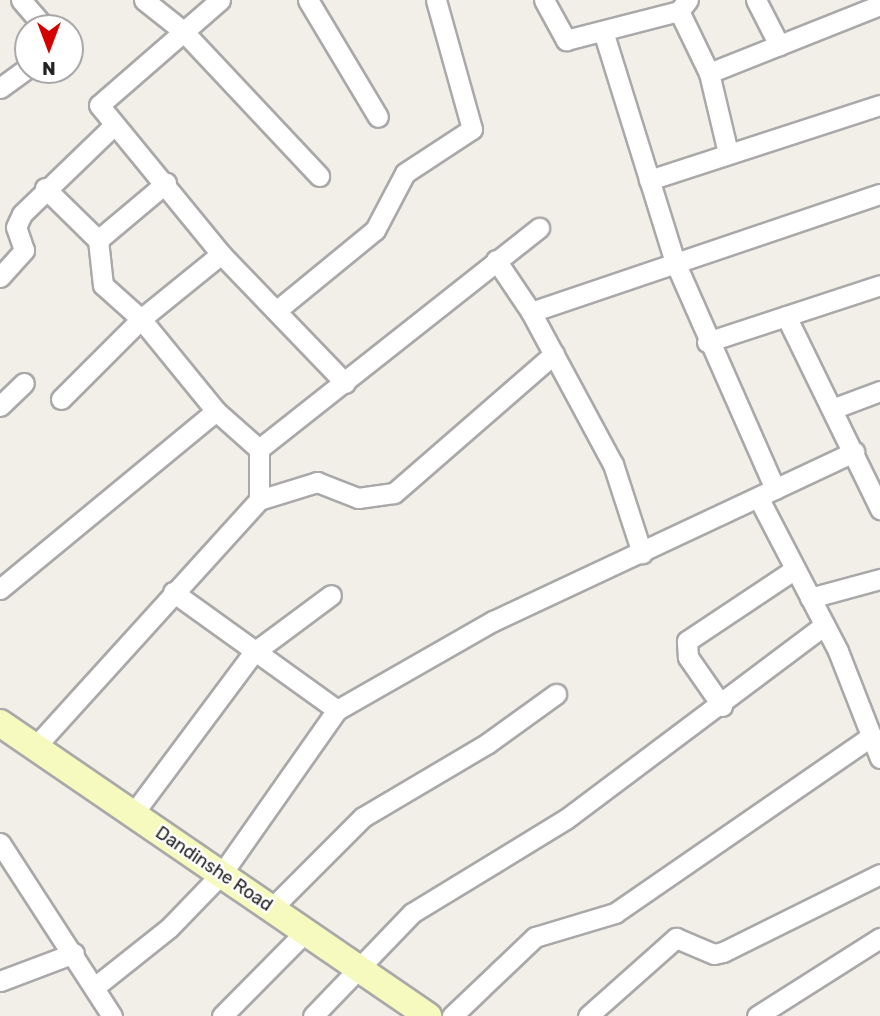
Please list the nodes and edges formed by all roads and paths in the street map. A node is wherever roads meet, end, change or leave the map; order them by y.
1 (21, 0) edge
2 (144, 0) edge
3 (220, 0) edge
4 (308, 0) edge
5 (436, 0) edge
6 (544, 0) edge
7 (757, 0) edge
8 (683, 5) edge
9 (878, 5) edge
10 (33, 14) edge
11 (603, 31) junction
12 (183, 32) junction
13 (779, 45) junction
14 (709, 73) junction
15 (880, 105) edge
16 (378, 117) dead end
17 (113, 126) junction
18 (728, 153) junction
19 (319, 176) dead end
20 (649, 180) junction
21 (166, 183) junction
22 (45, 188) junction
23 (880, 194) edge
24 (539, 228) dead end
25 (98, 240) junction
26 (221, 254) junction
27 (496, 260) junction
28 (676, 262) junction
29 (0, 277) edge
30 (880, 285) edge
31 (276, 311) junction
32 (531, 312) junction
33 (786, 316) junction
34 (141, 319) junction
35 (708, 342) junction
36 (554, 354) junction
37 (24, 383) dead end
38 (345, 383) junction
39 (877, 398) edge
40 (61, 399) dead end
41 (0, 405) edge
42 (832, 409) junction
43 (216, 411) junction
44 (259, 449) junction
45 (854, 452) junction
46 (767, 494) junction
47 (259, 500) junction
48 (880, 509) edge
49 (642, 553) junction
50 (794, 569) junction
51 (880, 579) edge
52 (0, 589) edge
53 (173, 592) junction
54 (331, 595) dead end
55 (810, 597) junction
56 (824, 625) junction
57 (253, 653) junction
58 (556, 694) dead end
59 (722, 706) junction
60 (337, 710) junction
61 (0, 723) edge
62 (872, 736) junction
63 (35, 747) junction
64 (880, 758) edge
65 (133, 814) junction
66 (0, 844) edge
67 (6, 863) edge
68 (223, 872) junction
69 (880, 874) edge
70 (271, 909) junction
71 (306, 931) junction
72 (880, 938) edge
73 (74, 953) junction
74 (356, 966) junction
75 (0, 981) edge
76 (96, 986) junction
77 (112, 1016) edge
78 (222, 1016) edge
79 (313, 1016) edge
80 (428, 1016) edge
81 (452, 1016) edge
82 (588, 1016) edge
83 (757, 1016) edge

1 - 10 street
2 - 12 street
3 - 12 street
4 - 16 street
5 - 31 street
6 - 11 street
7 - 13 street
8 - 11 street
8 - 14 street
9 - 13 street
11 - 20 street
12 - 17 street
12 - 19 street
13 - 14 street
14 - 18 street
15 - 18 street
17 - 21 street
17 - 22 street
18 - 20 street
20 - 28 street
21 - 25 street
21 - 26 street
22 - 25 street
22 - 29 street
23 - 28 street
24 - 27 street
25 - 34 street
26 - 31 street
26 - 34 street
27 - 32 street
27 - 38 street
28 - 32 street
28 - 35 street
30 - 33 street
31 - 38 street
32 - 36 street
33 - 35 street
33 - 42 street
34 - 40 street
34 - 43 street
35 - 46 street
36 - 47 street
36 - 49 street
37 - 41 street
38 - 44 street
39 - 42 street
42 - 45 street
43 - 44 street
43 - 52 street
44 - 47 street
45 - 46 street
45 - 48 street
46 - 49 street
46 - 50 street
47 - 53 street
49 - 60 street
50 - 55 street
50 - 59 street
51 - 55 street
53 - 57 street
53 - 63 street
54 - 57 street
55 - 56 street
56 - 59 street
56 - 62 street
57 - 60 street
57 - 65 street
58 - 70 street
59 - 74 street
60 - 68 street
61 - 63 street, Dandinshe Road
62 - 64 street
62 - 81 street
63 - 65 street, Dandinshe Road
65 - 68 street, Dandinshe Road
66 - 67 street
67 - 73 street
68 - 70 street, Dandinshe Road
68 - 76 street
69 - 82 street
70 - 71 street, Dandinshe Road
71 - 74 street, Dandinshe Road
71 - 78 street
72 - 83 street
73 - 75 street
73 - 76 street
74 - 79 street
74 - 80 street, Dandinshe Road
76 - 77 street

